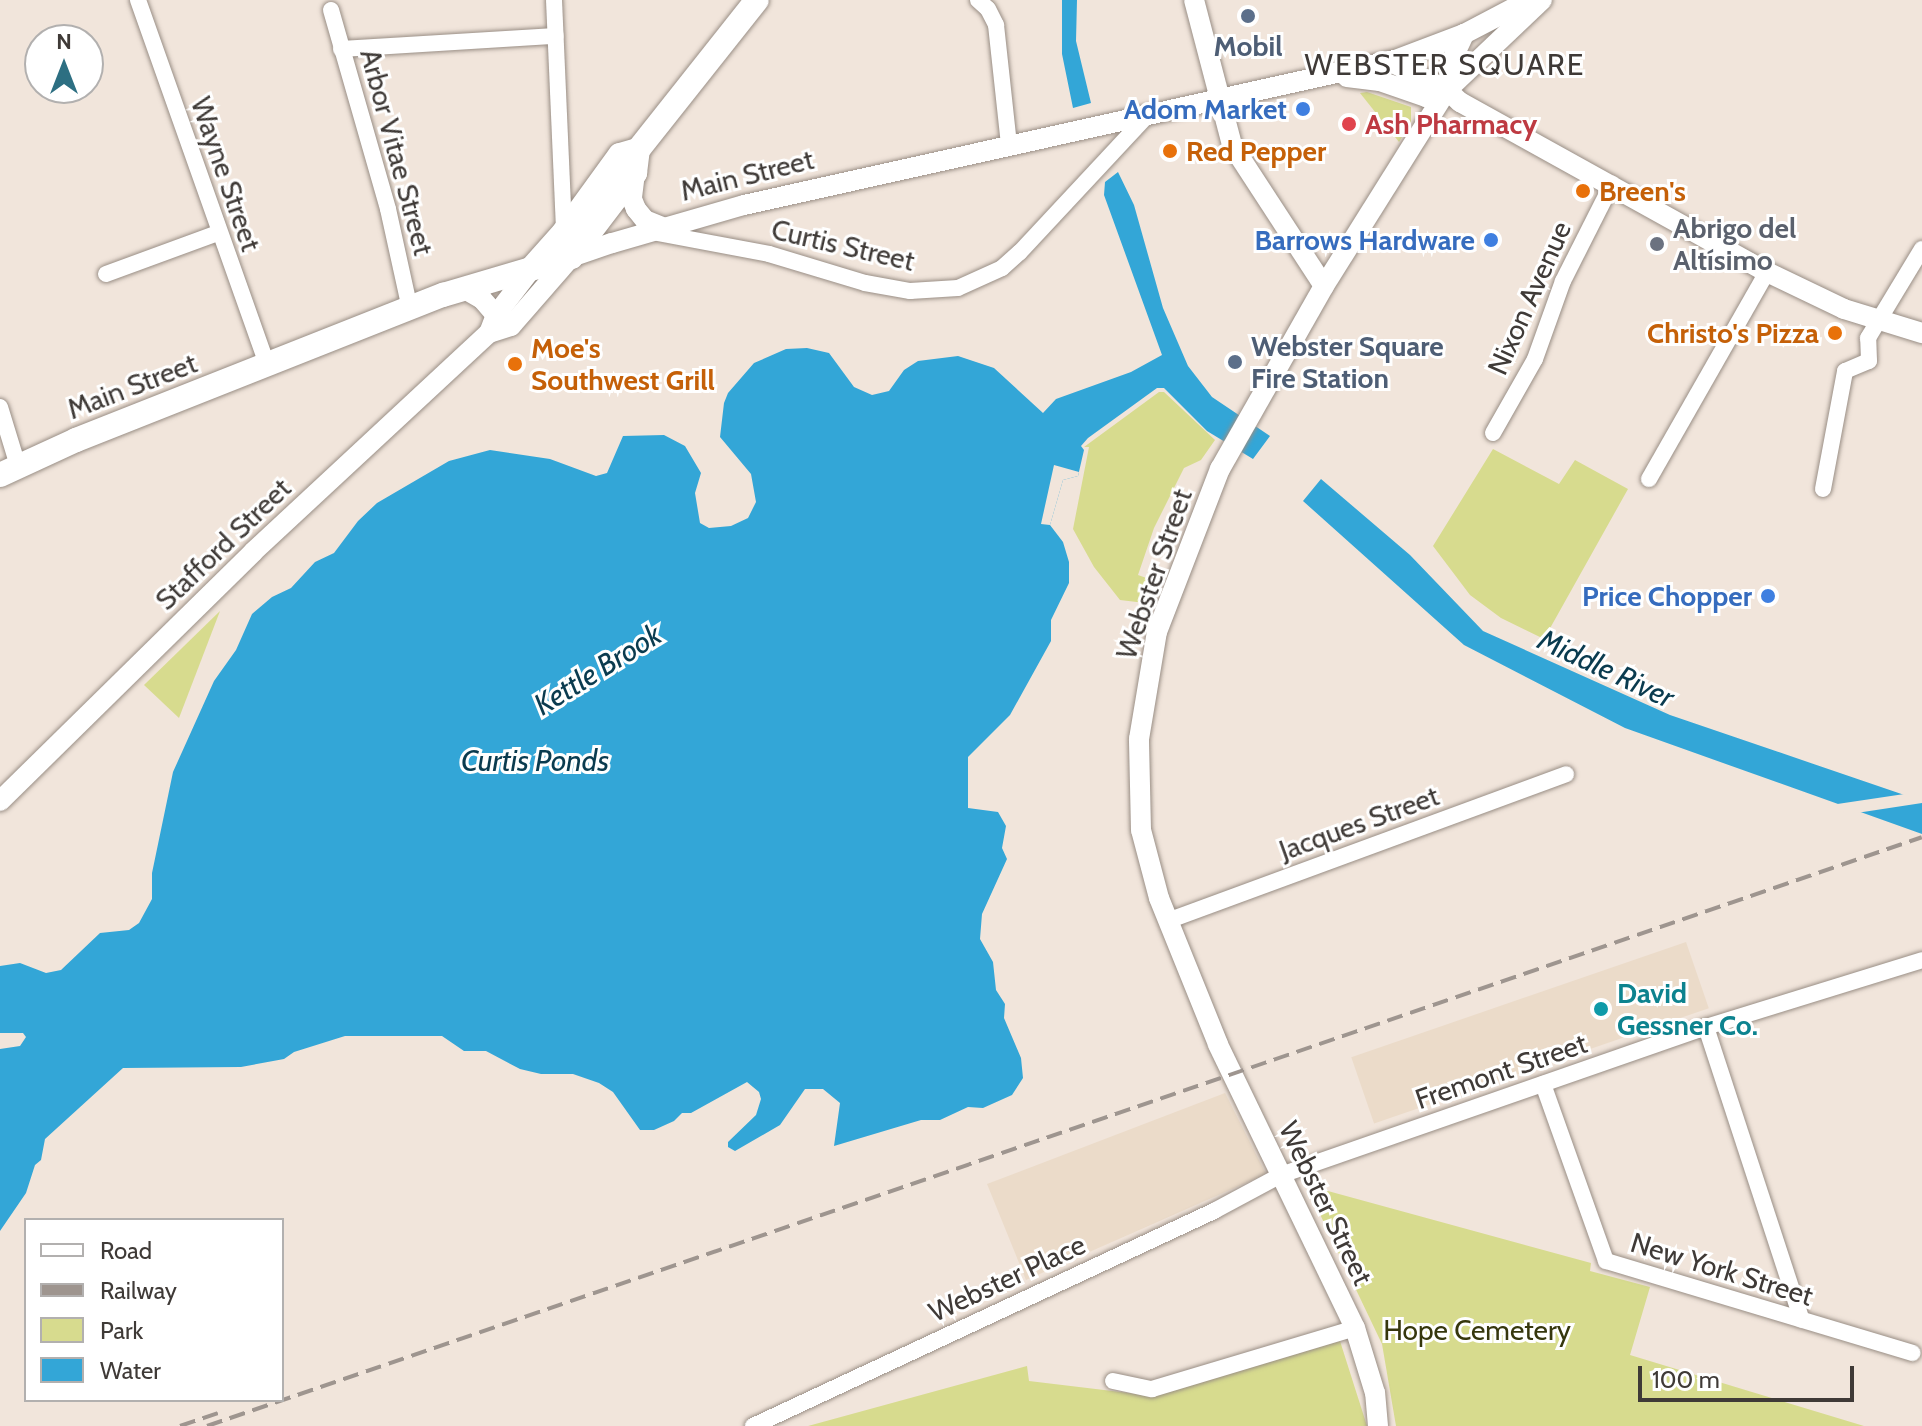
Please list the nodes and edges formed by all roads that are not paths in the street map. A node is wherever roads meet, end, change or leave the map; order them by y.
1 (138, 0) edge
2 (554, 0) edge
3 (757, 0) edge
4 (978, 0) edge
5 (1194, 0) edge
6 (1529, 0) edge
7 (1542, 0) edge
8 (331, 10) dead end
9 (1464, 34) junction
10 (556, 36) junction
11 (341, 49) junction
12 (1389, 61) junction
13 (1330, 75) junction
14 (1447, 90) junction
15 (1218, 100) junction
16 (1147, 116) junction
17 (1009, 145) junction
18 (636, 162) junction
19 (1612, 184) junction
20 (658, 230) junction
21 (564, 232) junction
22 (218, 233) junction
23 (1922, 249) edge
24 (571, 257) junction
25 (532, 268) junction
26 (1767, 272) junction
27 (106, 274) dead end
28 (1324, 286) junction
29 (463, 288) junction
30 (410, 309) junction
31 (1879, 321) junction
32 (493, 324) junction
33 (1922, 333) edge
34 (267, 365) junction
35 (0, 407) edge
36 (1493, 433) dead end
37 (9, 471) edge
38 (1649, 479) dead end
39 (1823, 489) dead end
40 (1566, 774) dead end
41 (0, 801) edge
42 (1170, 920) junction
43 (1922, 960) edge
44 (1706, 1027) junction
45 (1543, 1084) junction
46 (1281, 1175) junction
47 (1802, 1320) junction
48 (1355, 1328) junction
49 (1912, 1353) dead end
50 (1113, 1381) dead end
51 (753, 1426) edge
52 (1378, 1426) edge

1 - 22 street, Wayne Street
2 - 10 street
3 - 18 highway
4 - 17 street
5 - 15 main road
6 - 9 main road, Main Street
7 - 14 main road, Webster Street
8 - 11 street, Arbor Vitae Street
9 - 12 main road, Main Street
9 - 14 main road, Webster Street
10 - 11 street
10 - 21 street
11 - 30 street, Arbor Vitae Street
12 - 13 main road, Main Street
12 - 14 main road
13 - 14 main road
13 - 15 main road, Main Street
14 - 19 main road
14 - 28 main road, Webster Street
15 - 16 main road, Main Street
15 - 28 main road
16 - 17 main road, Main Street
16 - 20 street, Curtis Street
17 - 20 main road, Main Street
18 - 20 main road
18 - 21 highway
18 - 24 highway
19 - 26 main road
19 - 36 street, Nixon Avenue
20 - 24 main road, Main Street
21 - 25 highway
22 - 27 street
22 - 34 street, Wayne Street
23 - 31 street
24 - 25 highway, Main Street
24 - 32 main road, Stafford Street
25 - 29 highway, Main Street
25 - 32 main road, Stafford Street
26 - 31 main road
26 - 38 street
28 - 42 main road, Webster Street
29 - 30 highway, Main Street
29 - 32 main road
30 - 34 highway, Main Street
31 - 33 main road
31 - 39 street
32 - 41 main road, Stafford Street
34 - 37 highway, Main Street
35 - 37 street
40 - 42 street, Jacques Street
42 - 46 main road, Webster Street
43 - 44 street, Fremont Street
44 - 45 street, Fremont Street
44 - 47 street
45 - 46 street, Fremont Street
45 - 47 street, New York Street
46 - 48 main road, Webster Street
46 - 51 street, Webster Place
47 - 49 street, New York Street
48 - 50 street
48 - 52 main road, Webster Street

